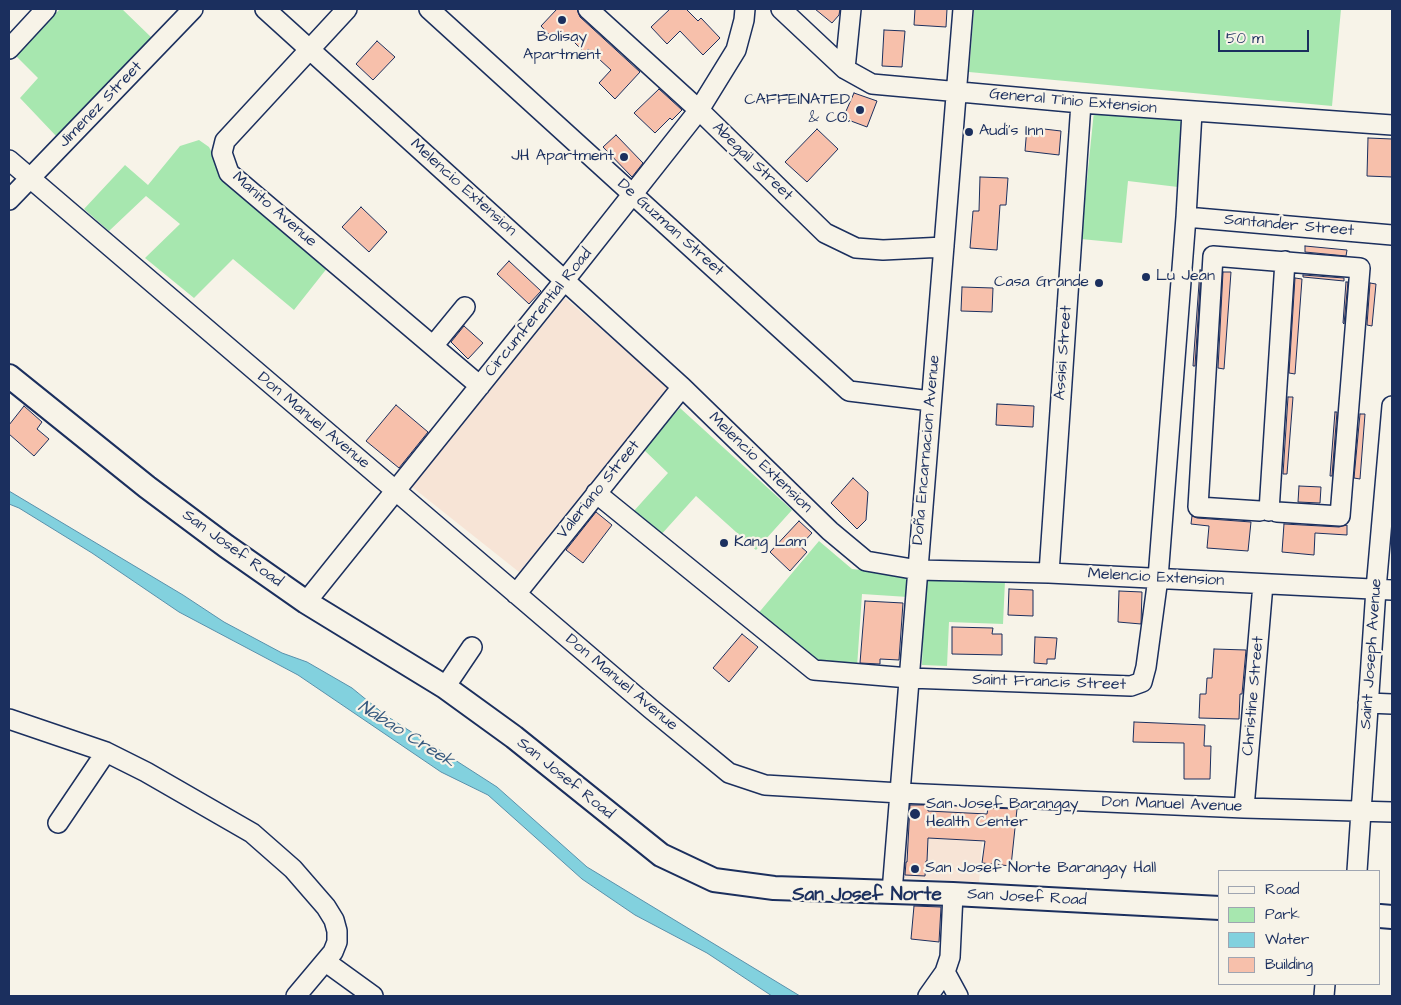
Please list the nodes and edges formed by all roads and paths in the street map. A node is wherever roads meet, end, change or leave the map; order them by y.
1 (46, 9) edge
2 (193, 9) edge
3 (265, 9) edge
4 (347, 9) edge
5 (429, 9) edge
6 (588, 9) edge
7 (745, 9) edge
8 (781, 9) edge
9 (851, 9) edge
10 (962, 9) edge
11 (9, 48) edge
12 (310, 49) junction
13 (845, 69) junction
14 (956, 93) junction
15 (1081, 103) junction
16 (699, 110) junction
17 (1192, 112) junction
18 (1392, 125) edge
19 (9, 160) edge
20 (30, 179) junction
21 (633, 195) junction
22 (9, 200) edge
23 (1186, 217) junction
24 (1392, 235) edge
25 (944, 247) junction
26 (1285, 261) junction
27 (564, 281) junction
28 (465, 307) dead end
29 (433, 346) junction
30 (9, 376) edge
31 (480, 386) junction
32 (682, 387) junction
33 (931, 402) junction
34 (1392, 406) edge
35 (1391, 452) edge
36 (396, 491) junction
37 (596, 493) junction
38 (1268, 511) junction
39 (918, 570) junction
40 (1049, 573) junction
41 (1158, 578) junction
42 (1263, 584) junction
43 (1384, 590) edge
44 (516, 594) junction
45 (306, 602) junction
46 (472, 647) dead end
47 (909, 678) junction
48 (445, 687) junction
49 (1368, 703) junction
50 (1392, 704) edge
51 (9, 719) edge
52 (106, 752) junction
53 (900, 793) junction
54 (1244, 808) junction
55 (1361, 810) junction
56 (1392, 812) edge
57 (58, 823) dead end
58 (1357, 870) edge
59 (892, 892) junction
60 (953, 894) junction
61 (1218, 908) edge
62 (326, 962) junction
63 (945, 972) junction
64 (296, 996) edge
65 (373, 996) edge
66 (928, 996) edge
67 (958, 996) edge

1 - 11 street
2 - 20 street, Jimenez Street
3 - 12 street, Melencio Extension
4 - 12 street, Manito Avenue
5 - 21 street, De Guzman Street
6 - 16 street, Abegail Street
7 - 16 street, Circumferential Road
8 - 13 street, General Tinio Extension
9 - 13 street
10 - 14 street, Doña Encarnacion Avenue
12 - 27 street, Melencio Extension
12 - 29 street, Manito Avenue
13 - 14 street, General Tinio Extension
14 - 15 street, General Tinio Extension
14 - 25 street, Doña Encarnacion Avenue
15 - 17 street, General Tinio Extension
15 - 40 street, Assisi Street
16 - 21 street, Circumferential Road
16 - 25 street, Abegail Street
17 - 18 street, General Tinio Extension
17 - 23 street, Saint Francis Street
19 - 20 street, Don Manuel Avenue
20 - 22 street, Jimenez Street
20 - 36 street, Don Manuel Avenue
21 - 27 street, Circumferential Road
21 - 33 street, De Guzman Street
23 - 24 street, Santander Street
23 - 41 street, Saint Francis Street
25 - 33 street, Doña Encarnacion Avenue
26 - 38 street
26 - 38 street
26 - 38 street
27 - 31 street, Circumferential Road
27 - 32 street, Melencio Extension
28 - 29 street
29 - 31 street, Manito Avenue
30 - 45 main road, San Josef Road
31 - 36 street, Circumferential Road
32 - 37 street, Valeriano Street
32 - 39 street, Melencio Extension
33 - 39 street, Doña Encarnacion Avenue
34 - 35 street, Saint Joseph Avenue
35 - 43 street, Saint Joseph Avenue
36 - 44 street, Don Manuel Avenue
36 - 45 street, Circumferential Road
37 - 44 street, Valeriano Street
37 - 47 street, Saint Francis Street
39 - 40 street, Melencio Extension
39 - 47 street, Doña Encarnacion Avenue
40 - 41 street, Melencio Extension
41 - 42 street, Melencio Extension
41 - 47 street, Saint Francis Street
42 - 43 street, Melencio Extension
42 - 54 street, Christine Street
43 - 49 street, Saint Joseph Avenue
44 - 53 street, Don Manuel Avenue
45 - 48 main road, San Josef Road
46 - 48 street
47 - 53 street, Doña Encarnacion Avenue
48 - 59 main road, San Josef Road
49 - 50 street
49 - 55 street, Saint Joseph Avenue
51 - 52 street
52 - 57 street
52 - 62 street
53 - 54 street, Don Manuel Avenue
53 - 59 street, Doña Encarnacion Avenue
54 - 55 street, Don Manuel Avenue
55 - 56 street, Don Manuel Avenue
55 - 58 street, Saint Joseph Avenue
59 - 60 main road, San Josef Road
60 - 61 main road, San Josef Road
60 - 63 street
62 - 64 street
62 - 65 street
63 - 66 street
63 - 67 street

